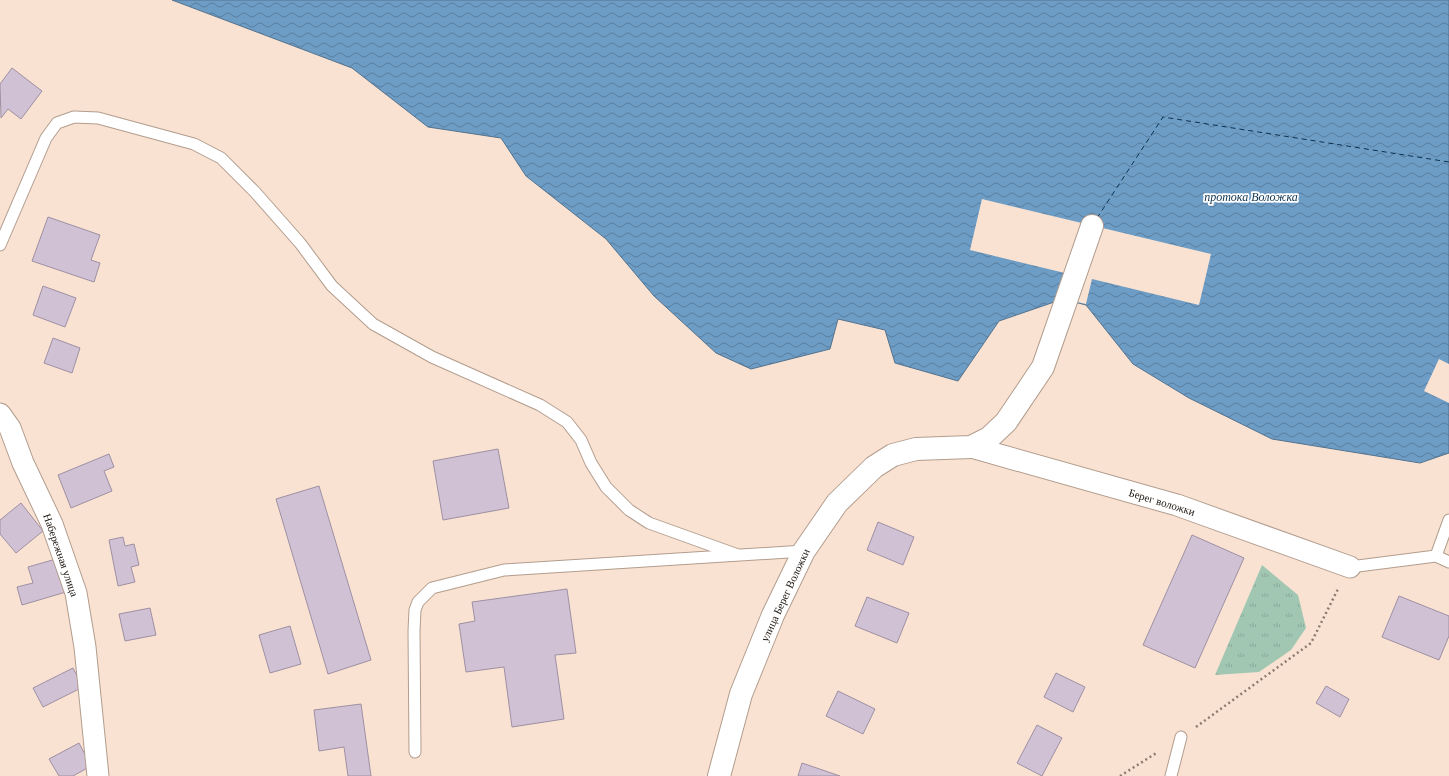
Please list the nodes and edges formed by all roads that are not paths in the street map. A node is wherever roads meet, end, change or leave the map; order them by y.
1 (1092, 226) dead end
2 (0, 245) edge
3 (0, 414) edge
4 (971, 447) junction
5 (1449, 520) edge
6 (804, 551) junction
7 (738, 555) junction
8 (1436, 556) junction
9 (1449, 562) edge
10 (1350, 567) joint
11 (1181, 737) road end
12 (415, 752) dead end
13 (98, 776) edge
14 (719, 776) edge
15 (1171, 776) edge

1 - 4 street, улица Берег Воложки
2 - 7 lane
3 - 13 street, Набережная улица
4 - 6 street, улица Берег Воложки
4 - 10 street, Берег воложки
5 - 8 lane
6 - 7 lane
6 - 14 street, улица Берег Воложки
7 - 12 lane
8 - 9 lane
8 - 10 lane
11 - 15 lane

